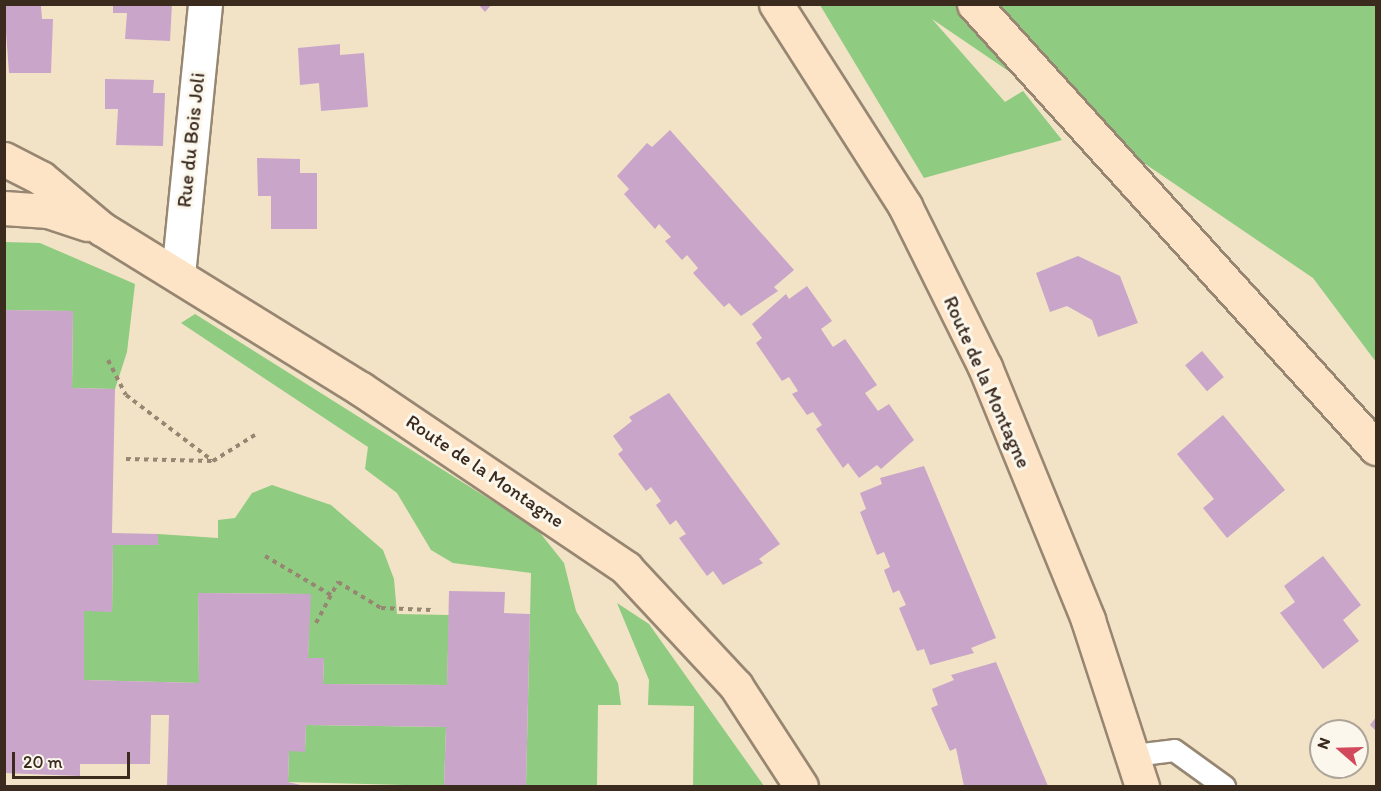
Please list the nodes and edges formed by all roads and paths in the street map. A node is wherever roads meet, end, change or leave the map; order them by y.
1 (205, 4) edge
2 (776, 4) edge
3 (974, 4) edge
4 (4, 159) edge
5 (4, 208) edge
6 (102, 229) junction
7 (178, 275) junction
8 (108, 360) dead end
9 (258, 433) dead end
10 (1377, 448) edge
11 (126, 459) dead end
12 (213, 461) junction
13 (265, 556) dead end
14 (332, 595) junction
15 (431, 609) dead end
16 (316, 623) dead end
17 (1134, 755) junction
18 (801, 786) edge
19 (1142, 786) edge
20 (1224, 786) edge

1 - 7 street, Rue du Bois Joli
2 - 17 main road, Route de la Montagne
3 - 10 main road
4 - 6 main road, Route de la Montagne
5 - 6 main road, Route de la Montagne
6 - 7 main road, Route de la Montagne
7 - 18 main road, Route de la Montagne
8 - 12 path
9 - 12 path
11 - 12 path
13 - 14 path
14 - 15 path
14 - 16 path
17 - 19 main road, Route de la Montagne
17 - 20 lane

